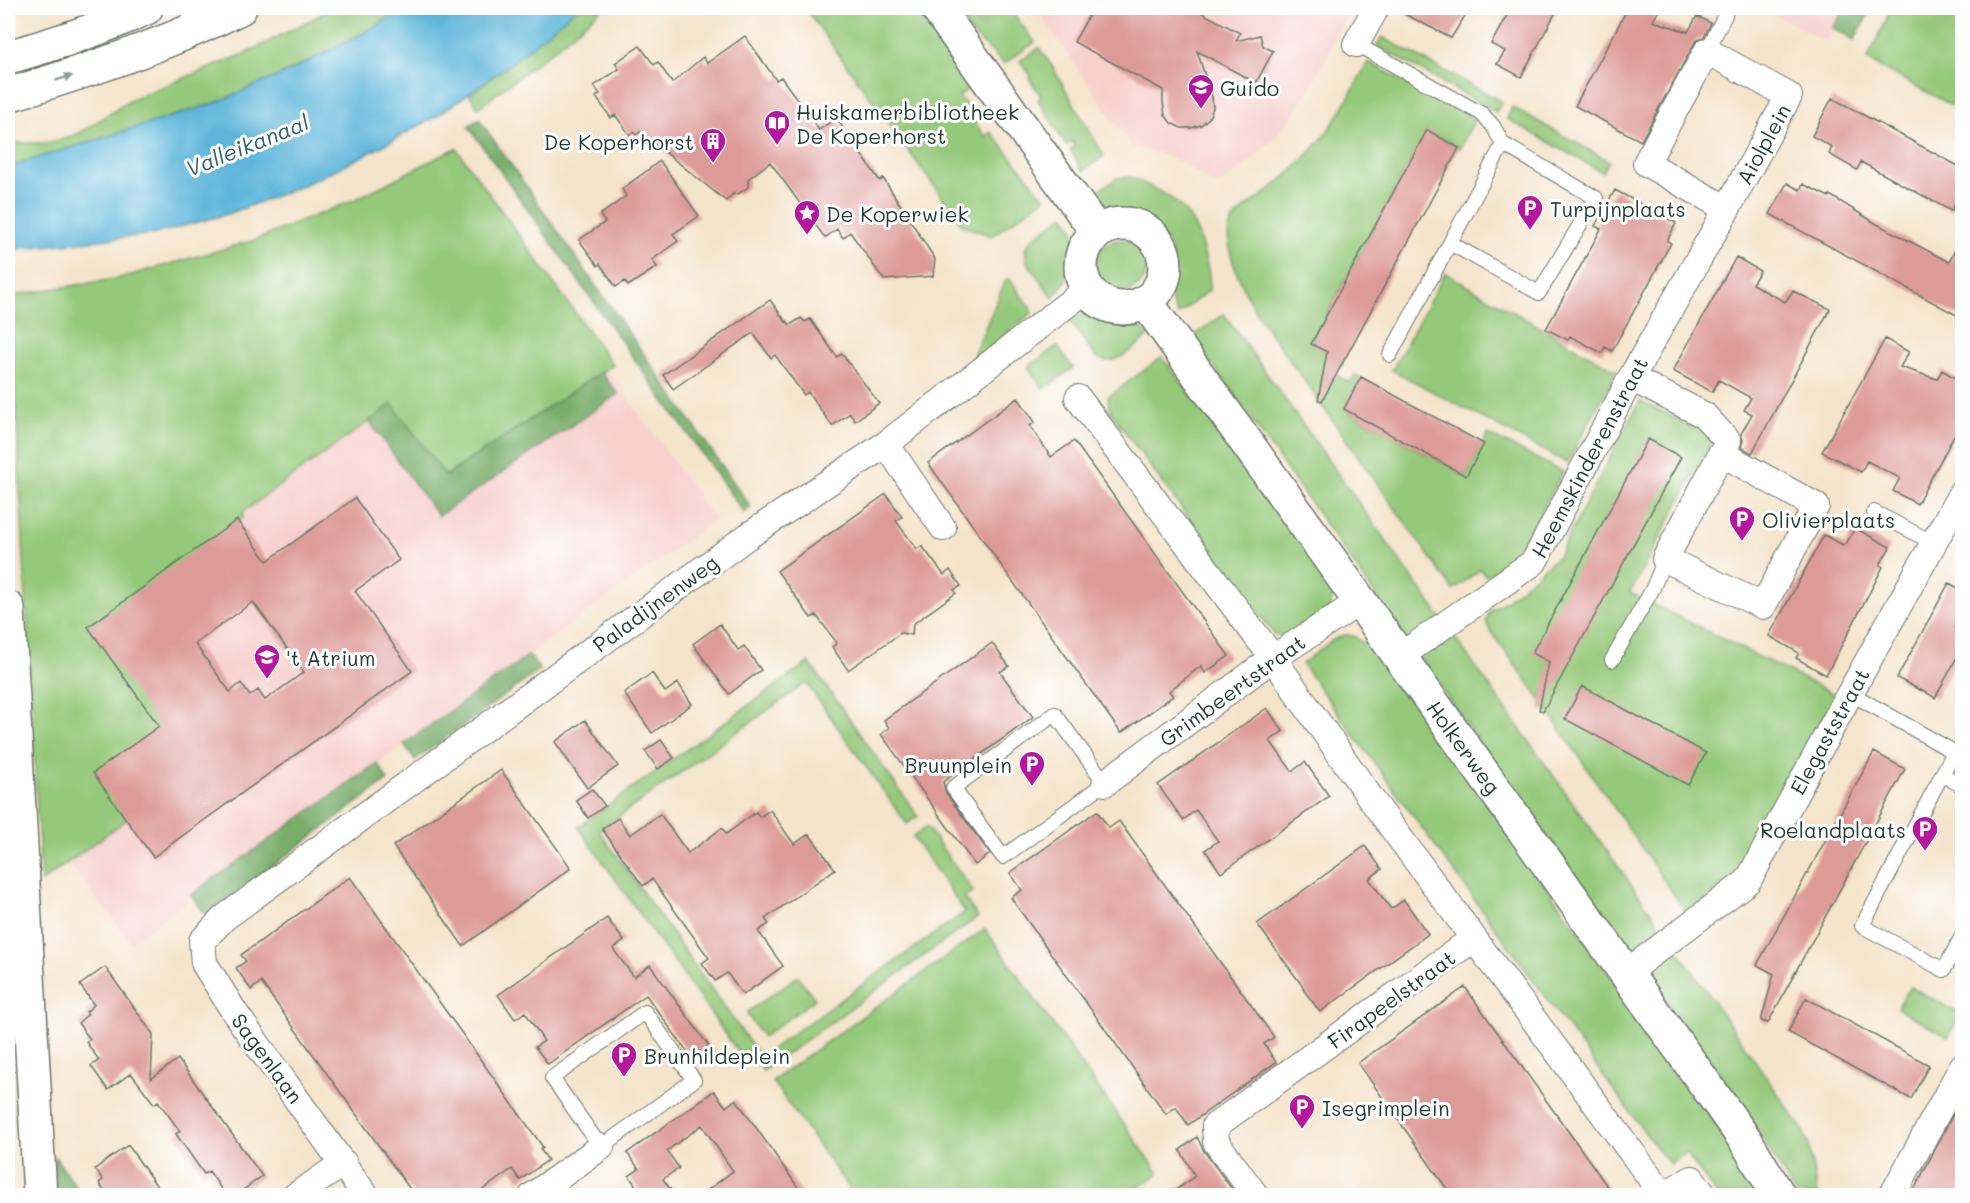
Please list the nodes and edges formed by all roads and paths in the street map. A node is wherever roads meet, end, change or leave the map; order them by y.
1 (146, 8) edge
2 (240, 8) edge
3 (937, 8) edge
4 (1376, 8) edge
5 (1725, 15) dead end
6 (1356, 44) joint
7 (1707, 51) junction
8 (8, 57) edge
9 (8, 95) edge
10 (1503, 144) junction
11 (1727, 209) junction
12 (1097, 232) junction
13 (1450, 243) junction
14 (1087, 289) junction
15 (1146, 302) junction
16 (1390, 355) dead end
17 (1631, 378) junction
18 (1078, 398) dead end
19 (886, 444) junction
20 (1721, 453) junction
21 (1962, 492) edge
22 (1874, 512) dead end
23 (944, 528) dead end
24 (1934, 543) junction
25 (1665, 558) junction
26 (1361, 601) junction
27 (8, 608) edge
28 (1273, 657) junction
29 (1400, 657) junction
30 (1612, 660) dead end
31 (1850, 693) junction
32 (1942, 774) junction
33 (1105, 783) junction
34 (1962, 786) edge
35 (224, 918) joint
36 (1962, 936) edge
37 (1473, 939) junction
38 (1626, 973) junction
39 (1962, 1067) edge
40 (601, 1147) junction
41 (344, 1163) junction
42 (1698, 1187) edge
43 (40, 1196) edge
44 (295, 1196) edge
45 (366, 1196) edge
46 (532, 1196) edge
47 (1256, 1196) edge
48 (1779, 1196) edge
49 (1892, 1196) edge

1 - 8 street
9 -> 2 street
3 - 12 street
4 - 6 street
5 - 7 lane
6 - 10 lane
7 - 11 street, Aiolplein
7 - 11 street, Aiolplein
10 - 13 lane
10 - 13 lane
11 - 17 street, Heemskinderenstraat
12 - 14 street
12 - 15 street
13 - 16 lane
14 - 15 street
14 - 19 street, Paladijnenweg
15 - 26 street, Holkerweg
17 - 20 street
17 - 29 street, Heemskinderenstraat
18 - 28 street
19 - 23 street
19 - 35 street, Paladijnenweg
20 - 25 street
20 - 25 street
21 - 24 street, Elegaststraat
22 - 24 lane
24 - 31 street, Elegaststraat
25 - 30 lane
26 - 28 street, Grimbeertstraat
26 - 29 street, Holkerweg
27 - 43 street
28 - 33 street, Grimbeertstraat
28 - 37 street
29 - 38 street, Holkerweg
31 - 32 lane
31 - 38 street, Elegaststraat
32 - 34 lane
32 - 36 lane
33 - 33 lane
35 - 41 street, Sagenlaan
37 - 42 street
37 - 47 street, Firapeelstraat
38 - 48 street, Holkerweg
39 - 49 street
40 - 40 lane
40 - 46 street
41 - 44 street
41 - 45 street, Sagenlaan

